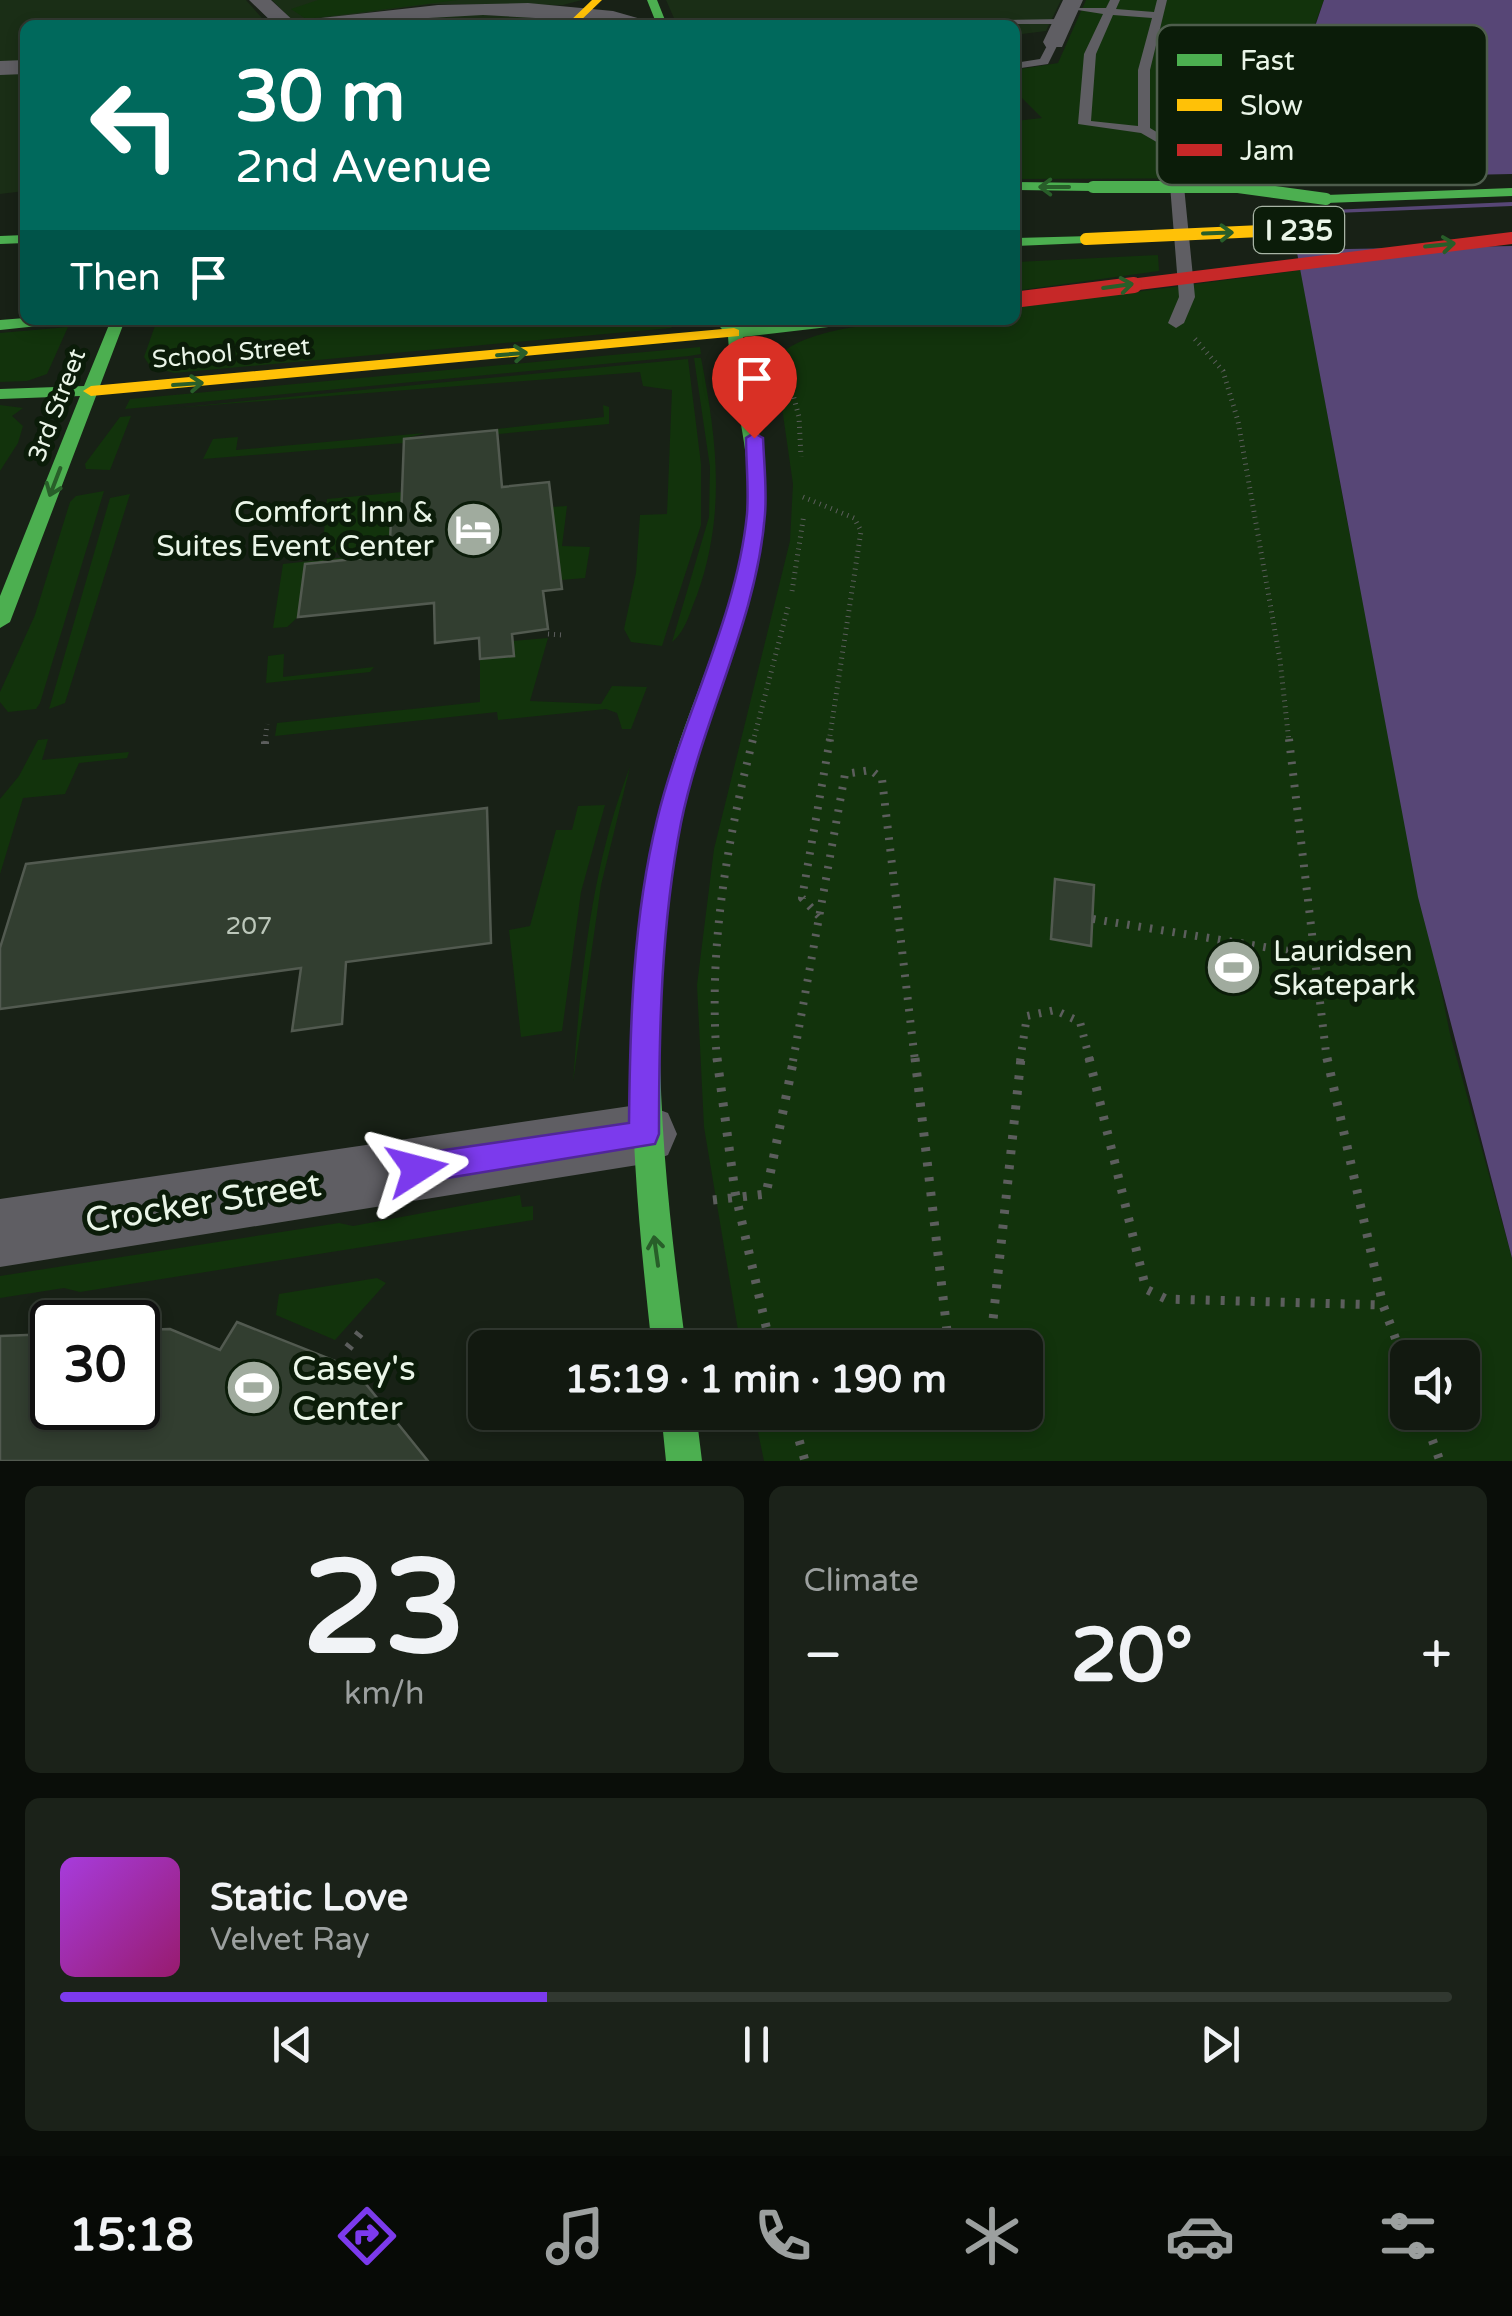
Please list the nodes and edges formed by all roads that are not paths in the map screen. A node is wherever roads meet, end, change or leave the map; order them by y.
1 (260, 0) edge
2 (650, 0) edge
3 (1162, 0) edge
4 (1113, 5) edge
5 (1069, 10) edge
6 (586, 12) edge
7 (1158, 15) junction
8 (282, 20) edge
9 (350, 20) edge
10 (636, 20) edge
11 (988, 20) edge
12 (1068, 49) junction
13 (1020, 65) edge
14 (1144, 130) junction
15 (1157, 137) edge
16 (1176, 185) edge
17 (1020, 187) edge
18 (1512, 192) edge
19 (1090, 196) junction
20 (1020, 208) edge
21 (1512, 220) edge
22 (1434, 224) dead end
23 (1318, 229) dead end
24 (1512, 238) edge
25 (1020, 242) edge
26 (1020, 299) edge
27 (1176, 324) dead end
28 (721, 325) edge
29 (730, 325) edge
30 (115, 328) edge
31 (91, 392) junction
32 (0, 394) edge
33 (0, 622) edge
34 (644, 1134) junction
35 (0, 1233) edge
36 (667, 1330) edge
37 (680, 1430) edge
38 (684, 1461) edge

1 - 8 street
2 - 6 street
3 - 7 lane
4 - 5 lane
4 - 7 lane
4 - 12 lane
5 - 11 lane
5 - 12 street
6 - 9 street
6 - 10 street
7 - 14 lane
12 - 13 lane
12 - 14 lane
14 - 15 lane
16 - 27 lane
19 -> 17 main road
18 - 19 main road, I 235, bridge
19 - 20 main road
21 - 22 main road
25 -> 23 main road, I 235, bridge
26 -> 24 main road, bridge
31 -> 28 main road, School Street
29 - 34 main road
30 - 31 main road, 3rd Street
31 - 32 main road, School Street
31 -> 33 main road, 3rd Street
34 - 35 street, Crocker Street
36 -> 34 main road
37 - 38 main road

